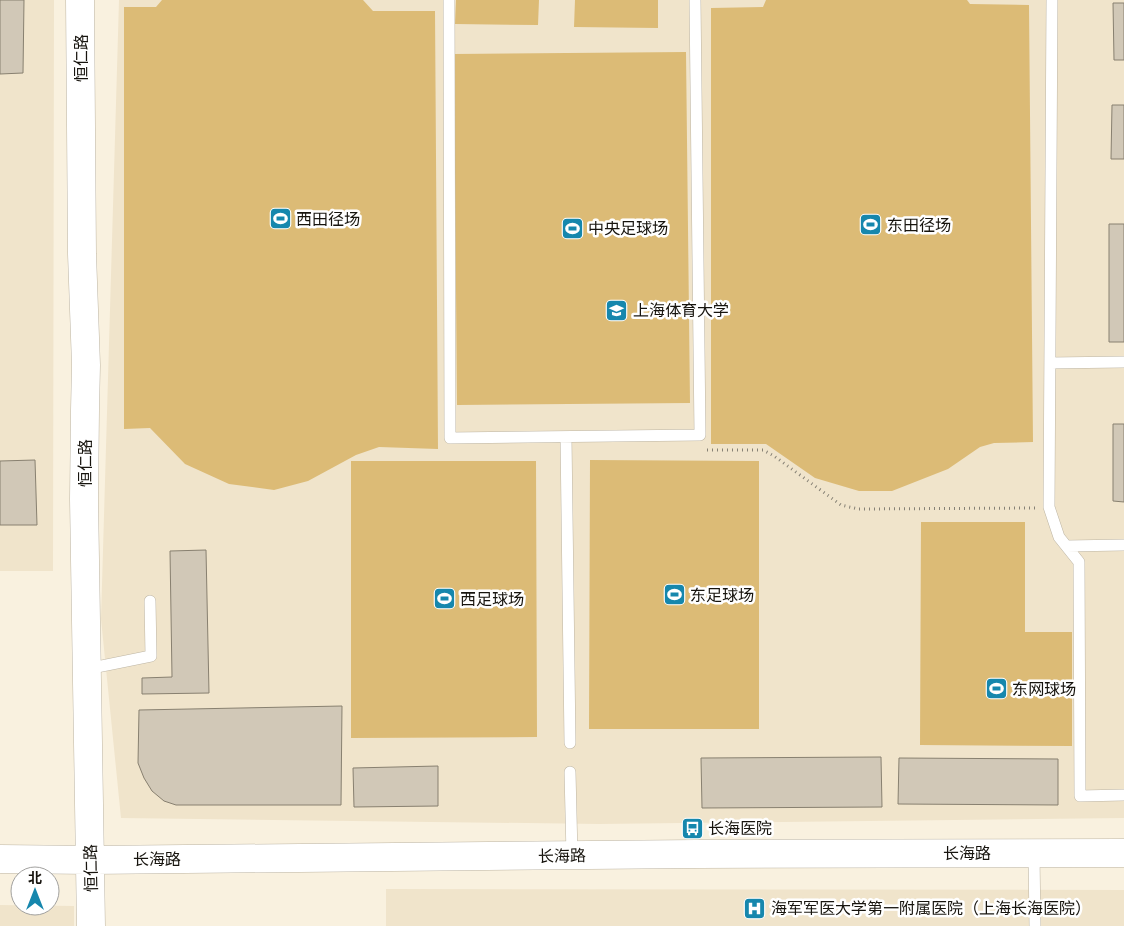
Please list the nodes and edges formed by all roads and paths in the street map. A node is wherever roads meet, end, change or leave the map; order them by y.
1 (80, 0) edge
2 (449, 0) edge
3 (695, 0) edge
4 (1052, 0) edge
5 (1124, 362) edge
6 (1050, 363) junction
7 (700, 435) junction
8 (566, 437) junction
9 (1049, 507) junction
10 (1124, 545) edge
11 (1067, 546) junction
12 (150, 601) dead end
13 (87, 669) junction
14 (570, 743) dead end
15 (570, 772) dead end
16 (1124, 795) edge
17 (1034, 853) junction
18 (1124, 853) edge
19 (572, 856) junction
20 (0, 859) edge
21 (91, 860) junction
22 (91, 926) edge
23 (1035, 926) edge

1 - 13 street, 恒仁路
2 - 8 lane
3 - 7 lane
4 - 6 lane
5 - 6 lane
6 - 9 lane
7 - 8 lane
7 - 9 path
8 - 14 lane
9 - 11 lane
10 - 11 lane
11 - 16 lane
12 - 13 lane
13 - 21 street, 恒仁路
15 - 19 lane
17 - 18 street, 长海路
17 - 19 street, 长海路
17 - 23 lane
19 - 21 street, 长海路
20 - 21 street, 长海路
21 - 22 street, 恒仁路

